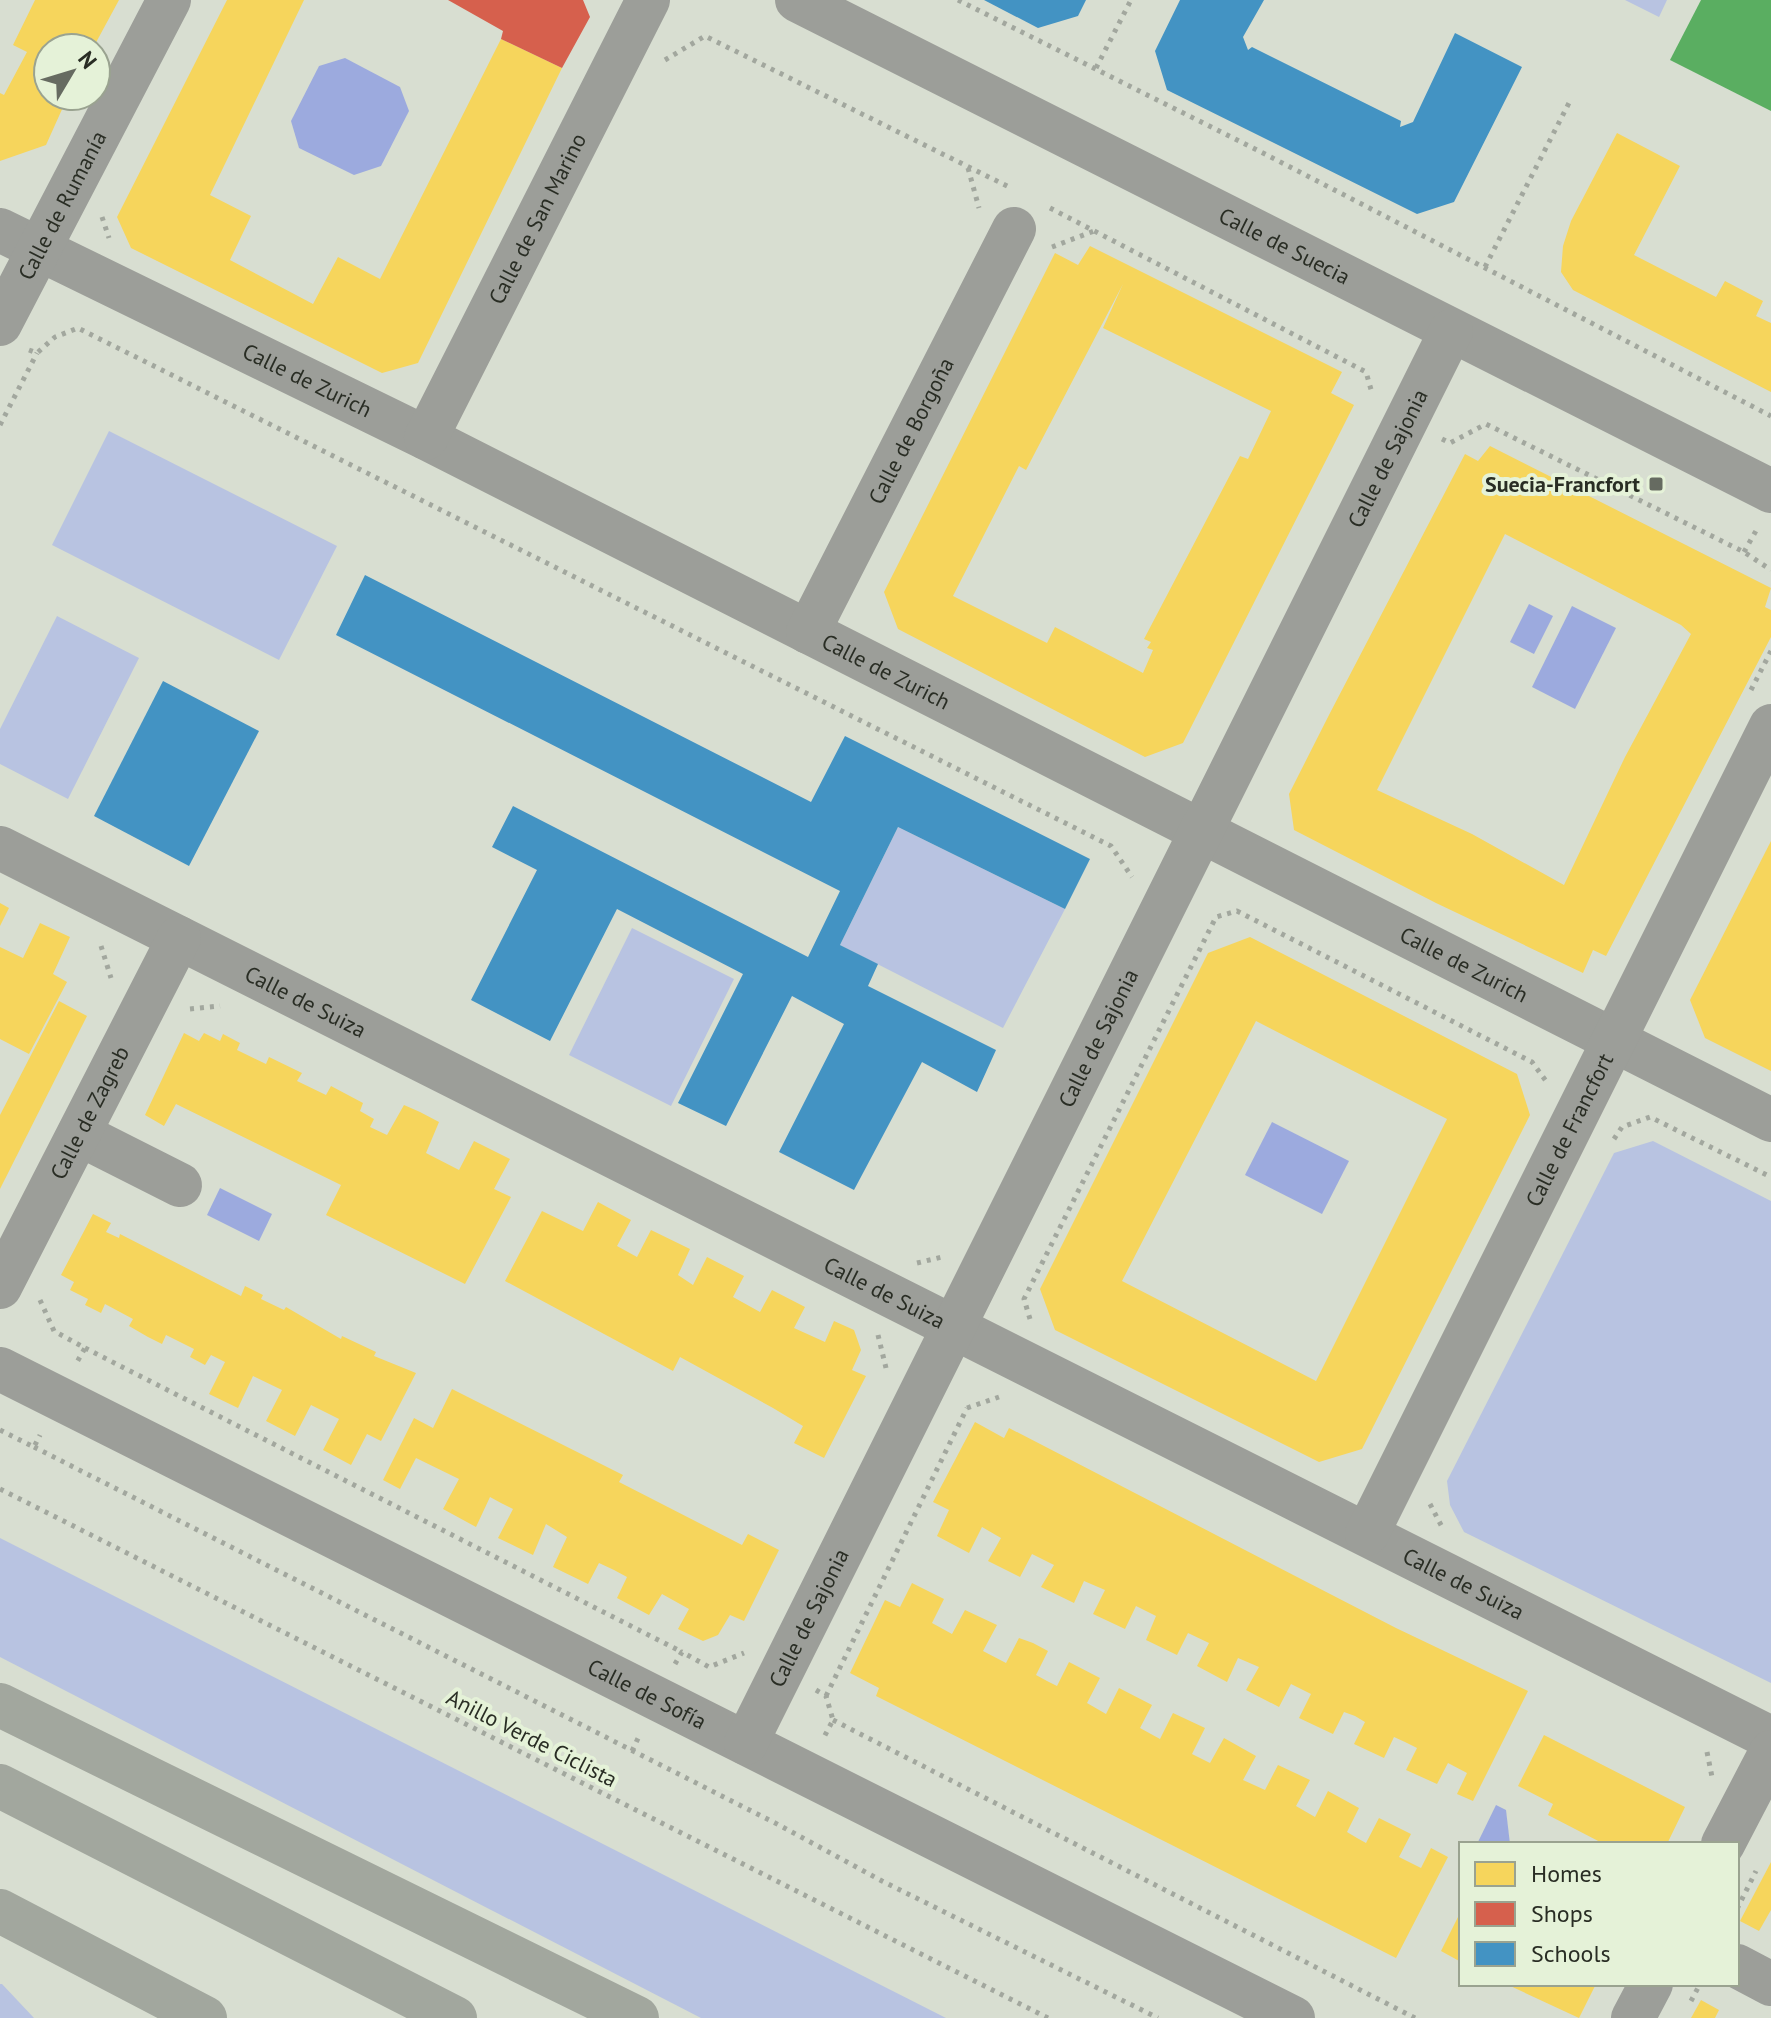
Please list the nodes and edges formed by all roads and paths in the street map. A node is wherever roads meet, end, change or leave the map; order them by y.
1 (169, 0) edge
2 (648, 0) edge
3 (797, 0) edge
4 (958, 0) edge
5 (1131, 0) edge
6 (654, 66) dead end
7 (1096, 68) junction
8 (1571, 99) dead end
9 (1016, 210) joint
10 (19, 239) edge
11 (1485, 267) junction
12 (1451, 331) junction
13 (12, 336) edge
14 (37, 353) junction
15 (1771, 416) edge
16 (0, 425) edge
17 (426, 438) junction
18 (1771, 491) edge
19 (808, 632) junction
20 (1771, 726) edge
21 (1201, 831) junction
22 (0, 848) edge
23 (1169, 895) junction
24 (1216, 917) junction
25 (179, 938) junction
26 (100, 941) dead end
27 (114, 986) dead end
28 (232, 1005) dead end
29 (185, 1010) dead end
30 (1614, 1040) junction
31 (1553, 1090) dead end
32 (1771, 1120) edge
33 (79, 1134) junction
34 (1608, 1147) dead end
35 (1771, 1177) edge
36 (180, 1185) dead end
37 (0, 1287) edge
38 (1030, 1322) dead end
39 (867, 1327) dead end
40 (951, 1327) junction
41 (85, 1348) dead end
42 (0, 1369) edge
43 (879, 1382) dead end
44 (967, 1408) dead end
45 (34, 1447) dead end
46 (1394, 1484) junction
47 (0, 1489) edge
48 (1445, 1533) dead end
49 (1367, 1534) junction
50 (752, 1638) dead end
51 (682, 1652) dead end
52 (745, 1653) dead end
53 (826, 1696) dead end
54 (0, 1705) edge
55 (1725, 1715) junction
56 (833, 1720) dead end
57 (1771, 1738) edge
58 (746, 1743) junction
59 (1771, 1752) edge
60 (1713, 1784) dead end
61 (0, 1786) edge
62 (1724, 1842) edge
63 (0, 1911) edge
64 (0, 1935) edge
65 (1739, 1967) edge
66 (1771, 1984) edge
67 (1650, 1986) edge
68 (195, 2018) edge
69 (205, 2018) edge
70 (455, 2018) edge
71 (637, 2018) edge
72 (1048, 2018) edge
73 (1158, 2018) edge
74 (1293, 2018) edge
75 (1415, 2018) edge
76 (1633, 2018) edge

1 - 10 street, Calle de Rumanía
2 - 17 street, Calle de San Marino
3 - 12 street, Calle de Suecia
4 - 7 path
5 - 7 path
6 - 9 path
7 - 11 path
8 - 11 path
9 - 19 street, Calle de Borgoña
10 - 13 street, Calle de Rumanía
10 - 17 street, Calle de Zurich
11 - 15 path
12 - 18 street, Calle de Suecia
12 - 21 street, Calle de Sajonia
13 - 14 path
14 - 16 path
14 - 23 path
17 - 19 street, Calle de Zurich
19 - 21 street, Calle de Zurich
20 - 30 street, Calle de Francfort
21 - 23 street, Calle de Sajonia
21 - 30 street, Calle de Zurich
22 - 25 street, Calle de Suiza
23 - 24 path
23 - 40 street, Calle de Sajonia
24 - 31 path
24 - 38 path
25 - 33 street, Calle de Zagreb
25 - 40 street, Calle de Suiza
26 - 27 path
28 - 29 path
30 - 32 street, Calle de Zurich
30 - 46 street, Calle de Francfort
33 - 36 street
33 - 37 street, Calle de Zagreb
34 - 35 path
39 - 43 path
40 - 49 street, Calle de Suiza
40 - 58 street, Calle de Sajonia
41 - 51 path
42 - 58 street, Calle de Sofía
44 - 53 path
45 - 73 path
46 - 48 path
46 - 49 street, Calle de Francfort
47 - 72 path, Anillo Verde Ciclista
49 - 55 street, Calle de Suiza
50 - 52 path
54 - 71 highway
55 - 57 street, Calle de Suiza
55 - 60 path
56 - 75 path
58 - 74 street, Calle de Sofía
59 - 62 street
61 - 70 highway
63 - 69 highway
64 - 68 highway
65 - 66 street
67 - 76 street

